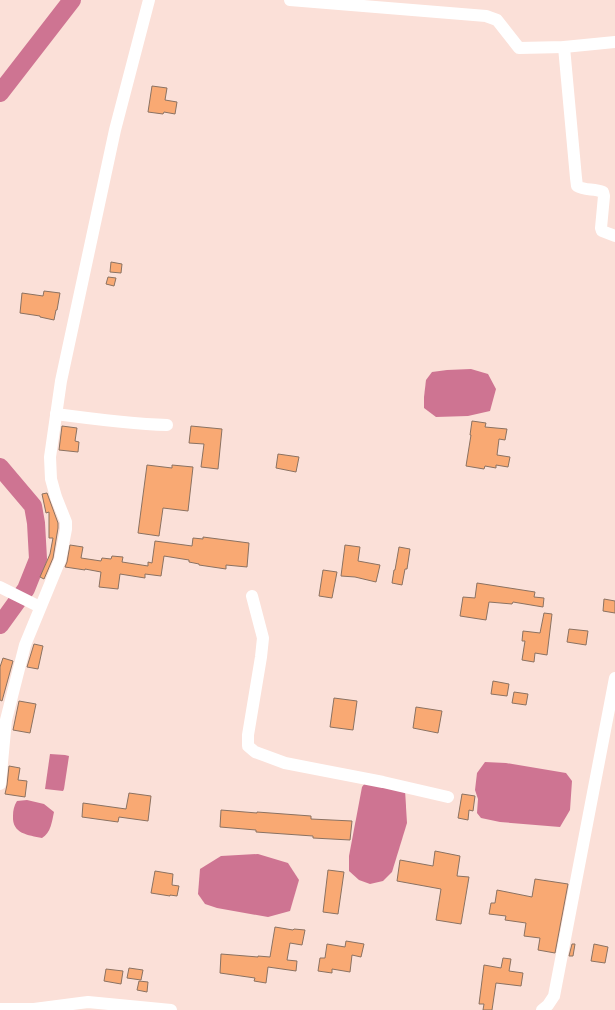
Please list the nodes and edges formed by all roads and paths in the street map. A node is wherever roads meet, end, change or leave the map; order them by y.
1 (149, 0) edge
2 (290, 0) edge
3 (615, 42) edge
4 (564, 47) junction
5 (615, 236) edge
6 (56, 414) junction
7 (167, 424) dead end
8 (1, 587) edge
9 (252, 596) dead end
10 (38, 606) junction
11 (615, 678) edge
12 (0, 784) edge
13 (448, 798) dead end
14 (0, 1009) edge
15 (172, 1010) edge
16 (542, 1010) edge

1 - 6 street
2 - 4 street
3 - 4 street
4 - 5 street
6 - 7 street
6 - 10 street
8 - 10 street
9 - 13 street
10 - 12 street
11 - 16 street
14 - 15 street

